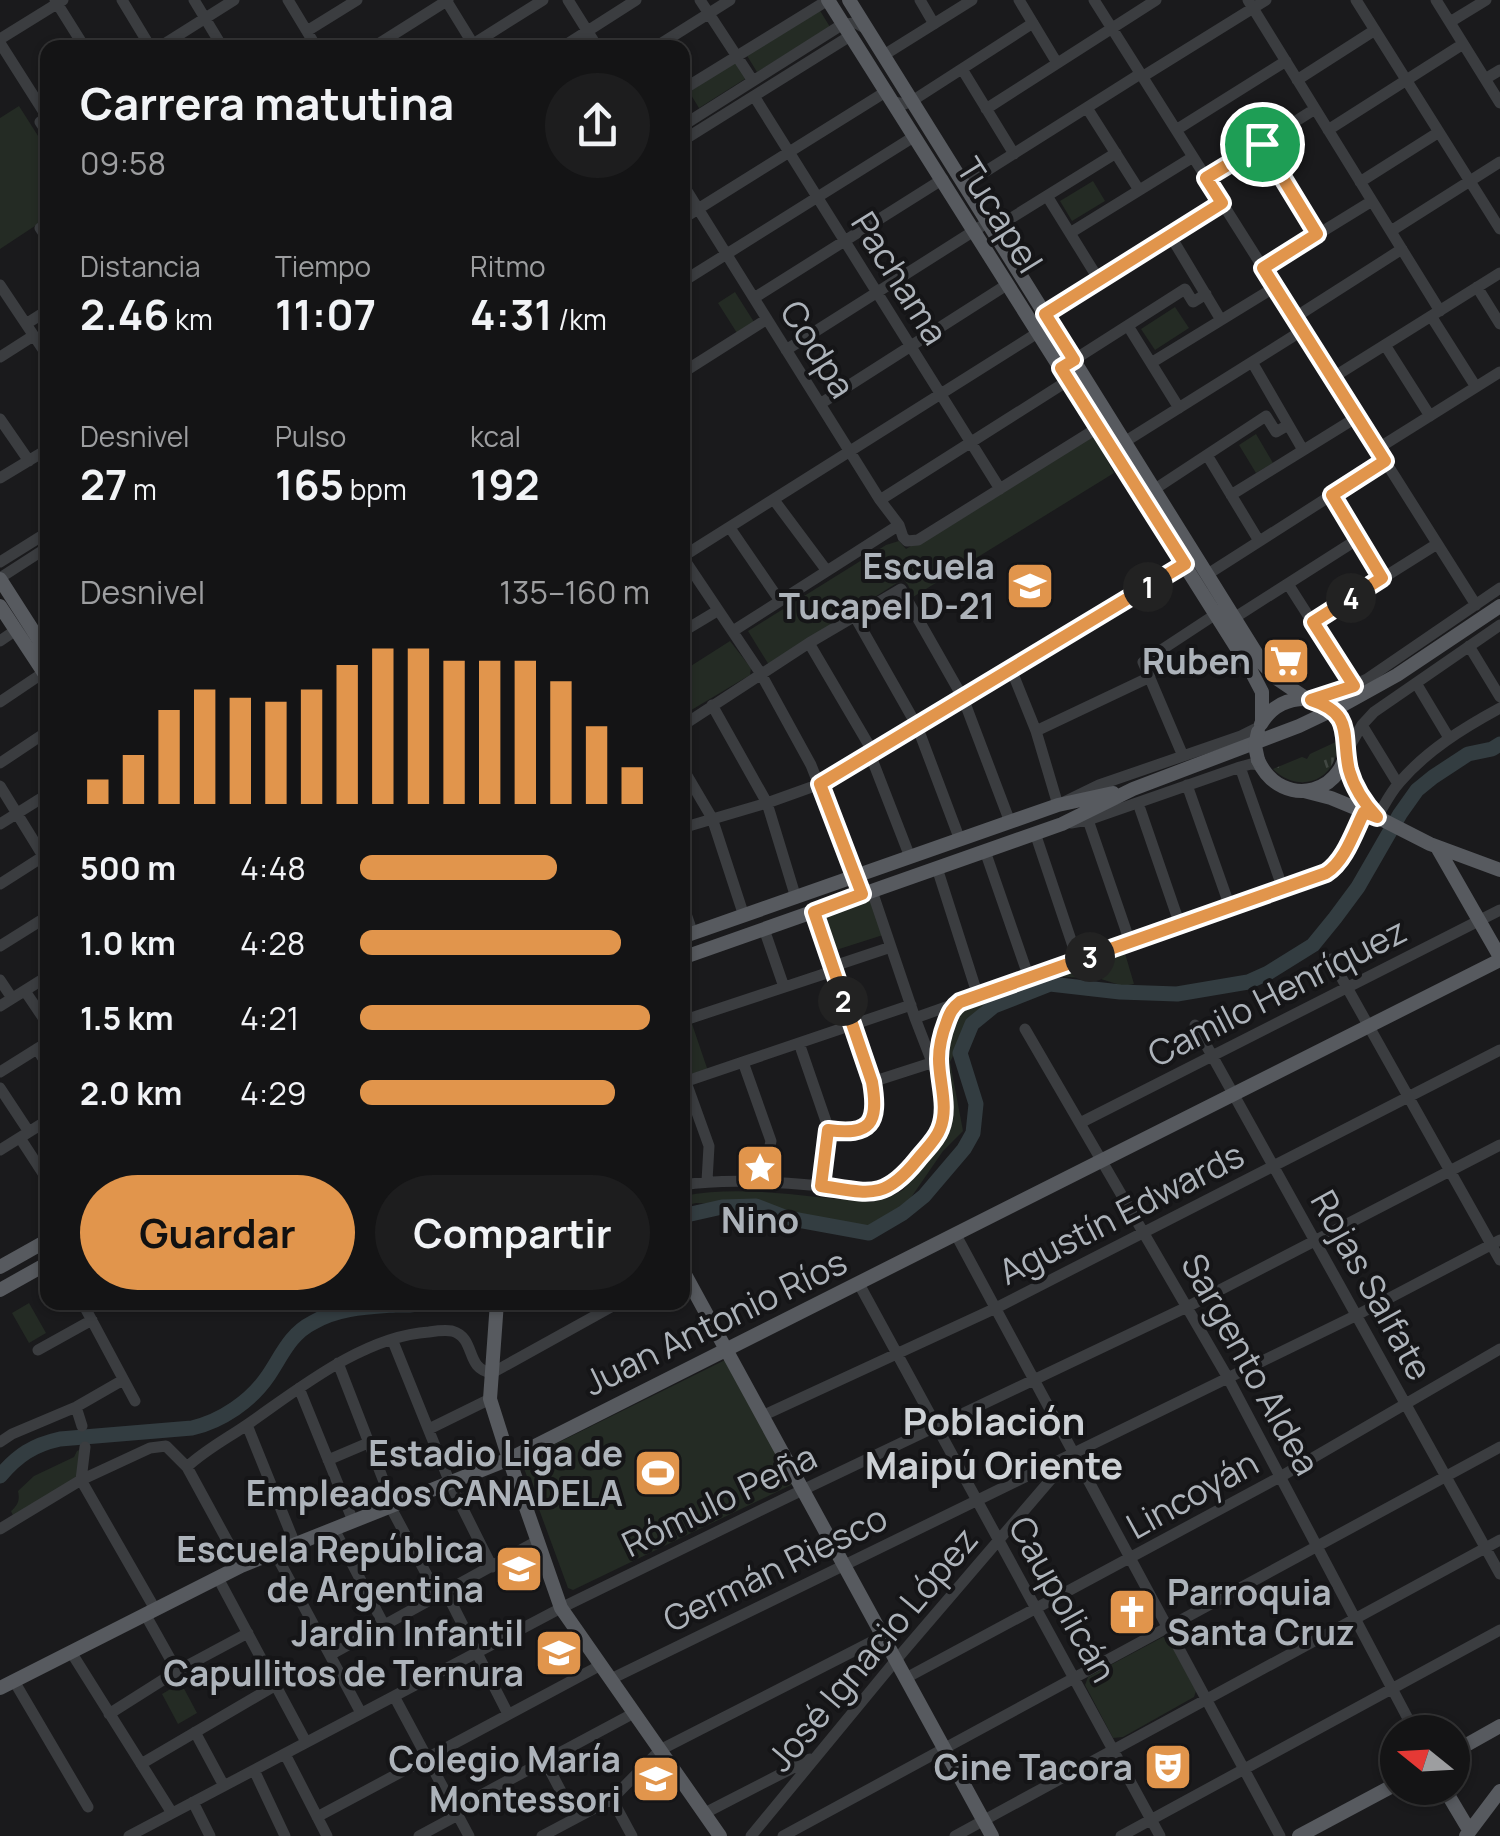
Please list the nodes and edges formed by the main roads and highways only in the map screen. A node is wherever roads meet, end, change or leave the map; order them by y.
1 (828, 0) edge
2 (850, 0) edge
3 (985, 227) junction
4 (1068, 369) junction
5 (0, 578) edge
6 (0, 606) edge
7 (1500, 606) edge
8 (1225, 618) junction
9 (40, 641) edge
10 (40, 667) edge
11 (1313, 701) junction
12 (1259, 727) junction
13 (1347, 747) junction
14 (1304, 792) junction
15 (1135, 796) junction
16 (1375, 817) junction
17 (1437, 847) junction
18 (1499, 867) edge
19 (690, 935) edge
20 (690, 955) edge
21 (1500, 958) edge
22 (40, 1244) edge
23 (2, 1262) edge
24 (40, 1268) edge
25 (690, 1284) edge
26 (0, 1290) edge
27 (496, 1310) edge
28 (726, 1348) junction
29 (508, 1459) junction
30 (7, 1684) edge
31 (1500, 1726) edge
32 (1470, 1743) edge
33 (1500, 1791) edge
34 (1380, 1793) edge
35 (1453, 1805) edge
36 (1467, 1833) edge
37 (720, 1836) edge
38 (992, 1836) edge
39 (1299, 1836) edge

1 - 3 main road, Tucapel
2 - 3 main road, Tucapel
3 - 4 main road, Tucapel
3 - 4 main road, Tucapel
4 - 8 main road, Tucapel
4 - 8 main road, Tucapel
5 - 9 main road
6 - 10 main road
7 - 15 main road
8 - 11 main road, Tucapel
8 - 12 main road, Tucapel
11 - 12 main road
11 - 13 main road, bridge
12 - 14 main road, bridge
13 - 14 main road
13 - 16 main road
14 - 16 main road
15 - 19 main road
15 - 20 main road
16 - 17 main road
17 - 18 main road
17 - 21 main road
21 - 28 main road, Juan Antonio Ríos
22 - 23 main road
24 - 26 main road
25 - 28 main road
27 - 29 main road
28 - 29 main road, Juan Antonio Ríos
28 - 38 main road
29 - 30 main road, Juan Antonio Ríos
29 - 37 main road
31 - 32 main road
33 - 36 main road
34 - 39 main road
35 - 36 main road

